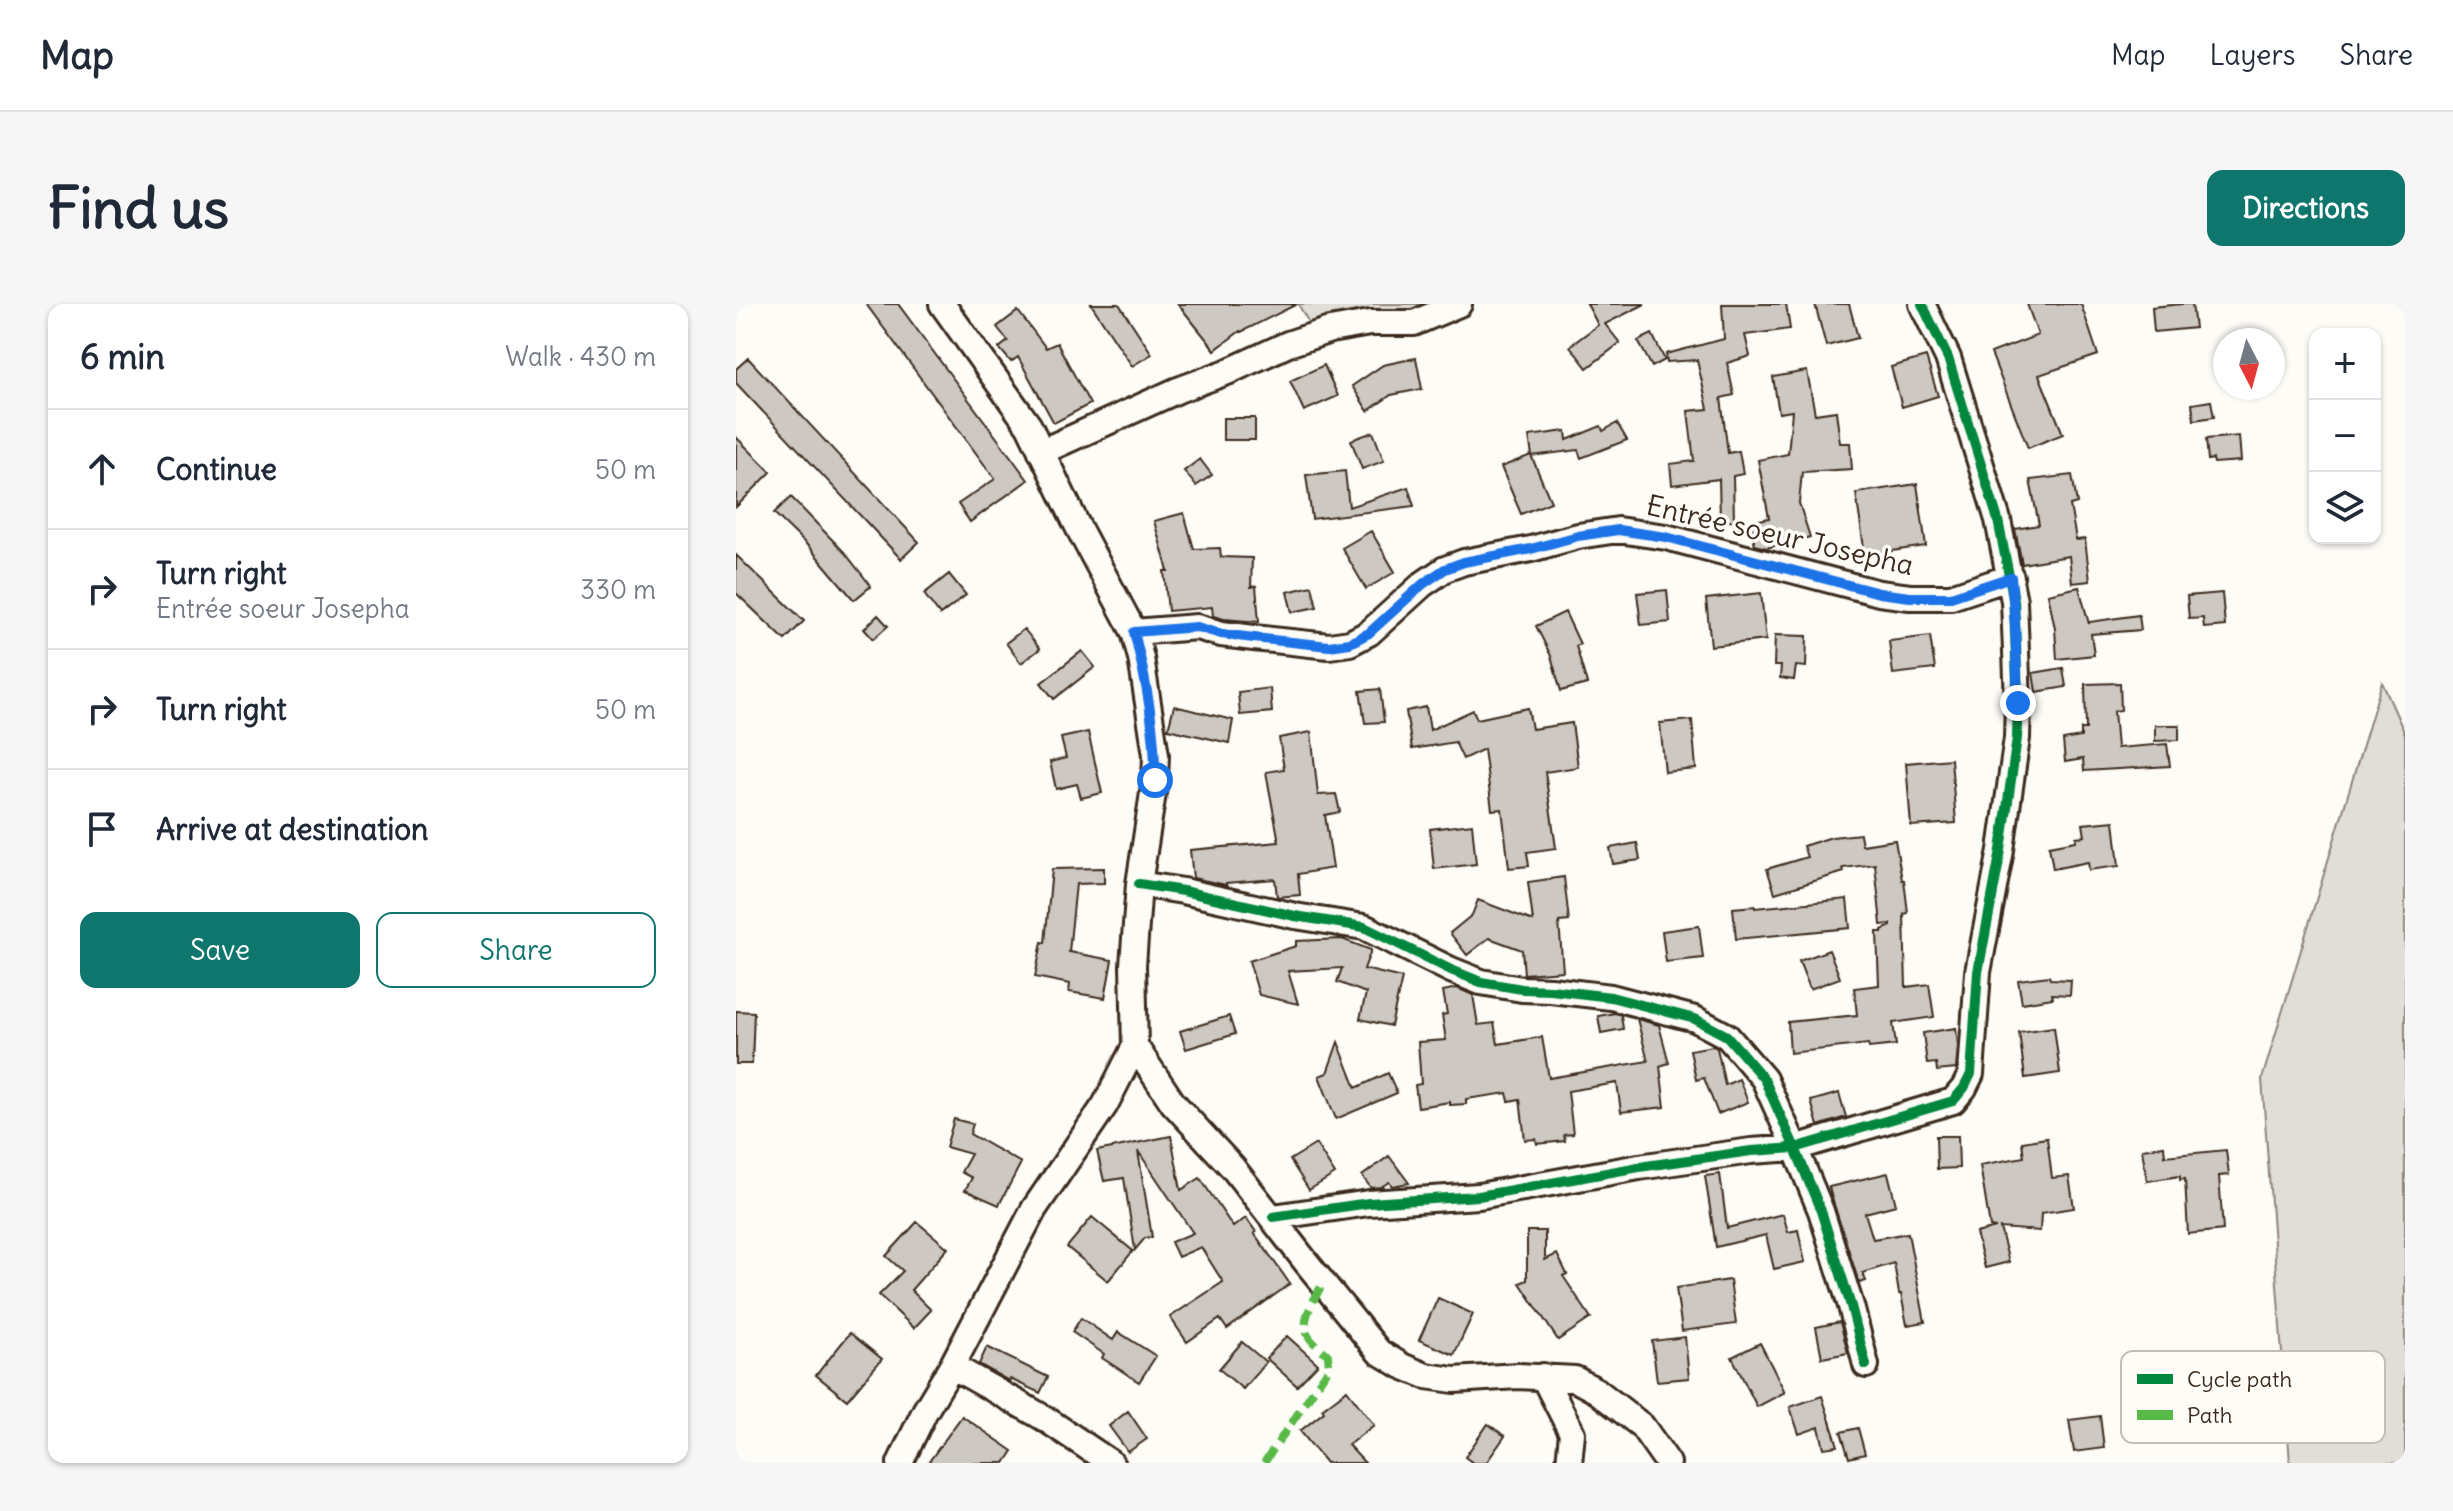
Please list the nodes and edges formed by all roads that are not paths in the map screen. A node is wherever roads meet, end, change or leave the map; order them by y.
1 (942, 304) edge
2 (1459, 304) edge
3 (1922, 304) edge
4 (1041, 452) junction
5 (2011, 577) junction
6 (1134, 632) junction
7 (1139, 884) junction
8 (1135, 1046) junction
9 (1795, 1148) junction
10 (1273, 1217) junction
11 (1866, 1365) dead end
12 (952, 1366) junction
13 (1543, 1376) junction
14 (900, 1463) edge
15 (1111, 1463) edge
16 (1569, 1463) edge
17 (1668, 1463) edge

1 - 4 street
2 - 4 street
3 - 5 street
4 - 6 street
5 - 6 street, Entrée soeur Josepha
5 - 9 street
6 - 7 street
7 - 8 street
7 - 9 street
8 - 10 street
8 - 12 street
9 - 10 street
9 - 11 street
10 - 13 street
12 - 14 street
12 - 15 street
13 - 16 street
13 - 17 street

